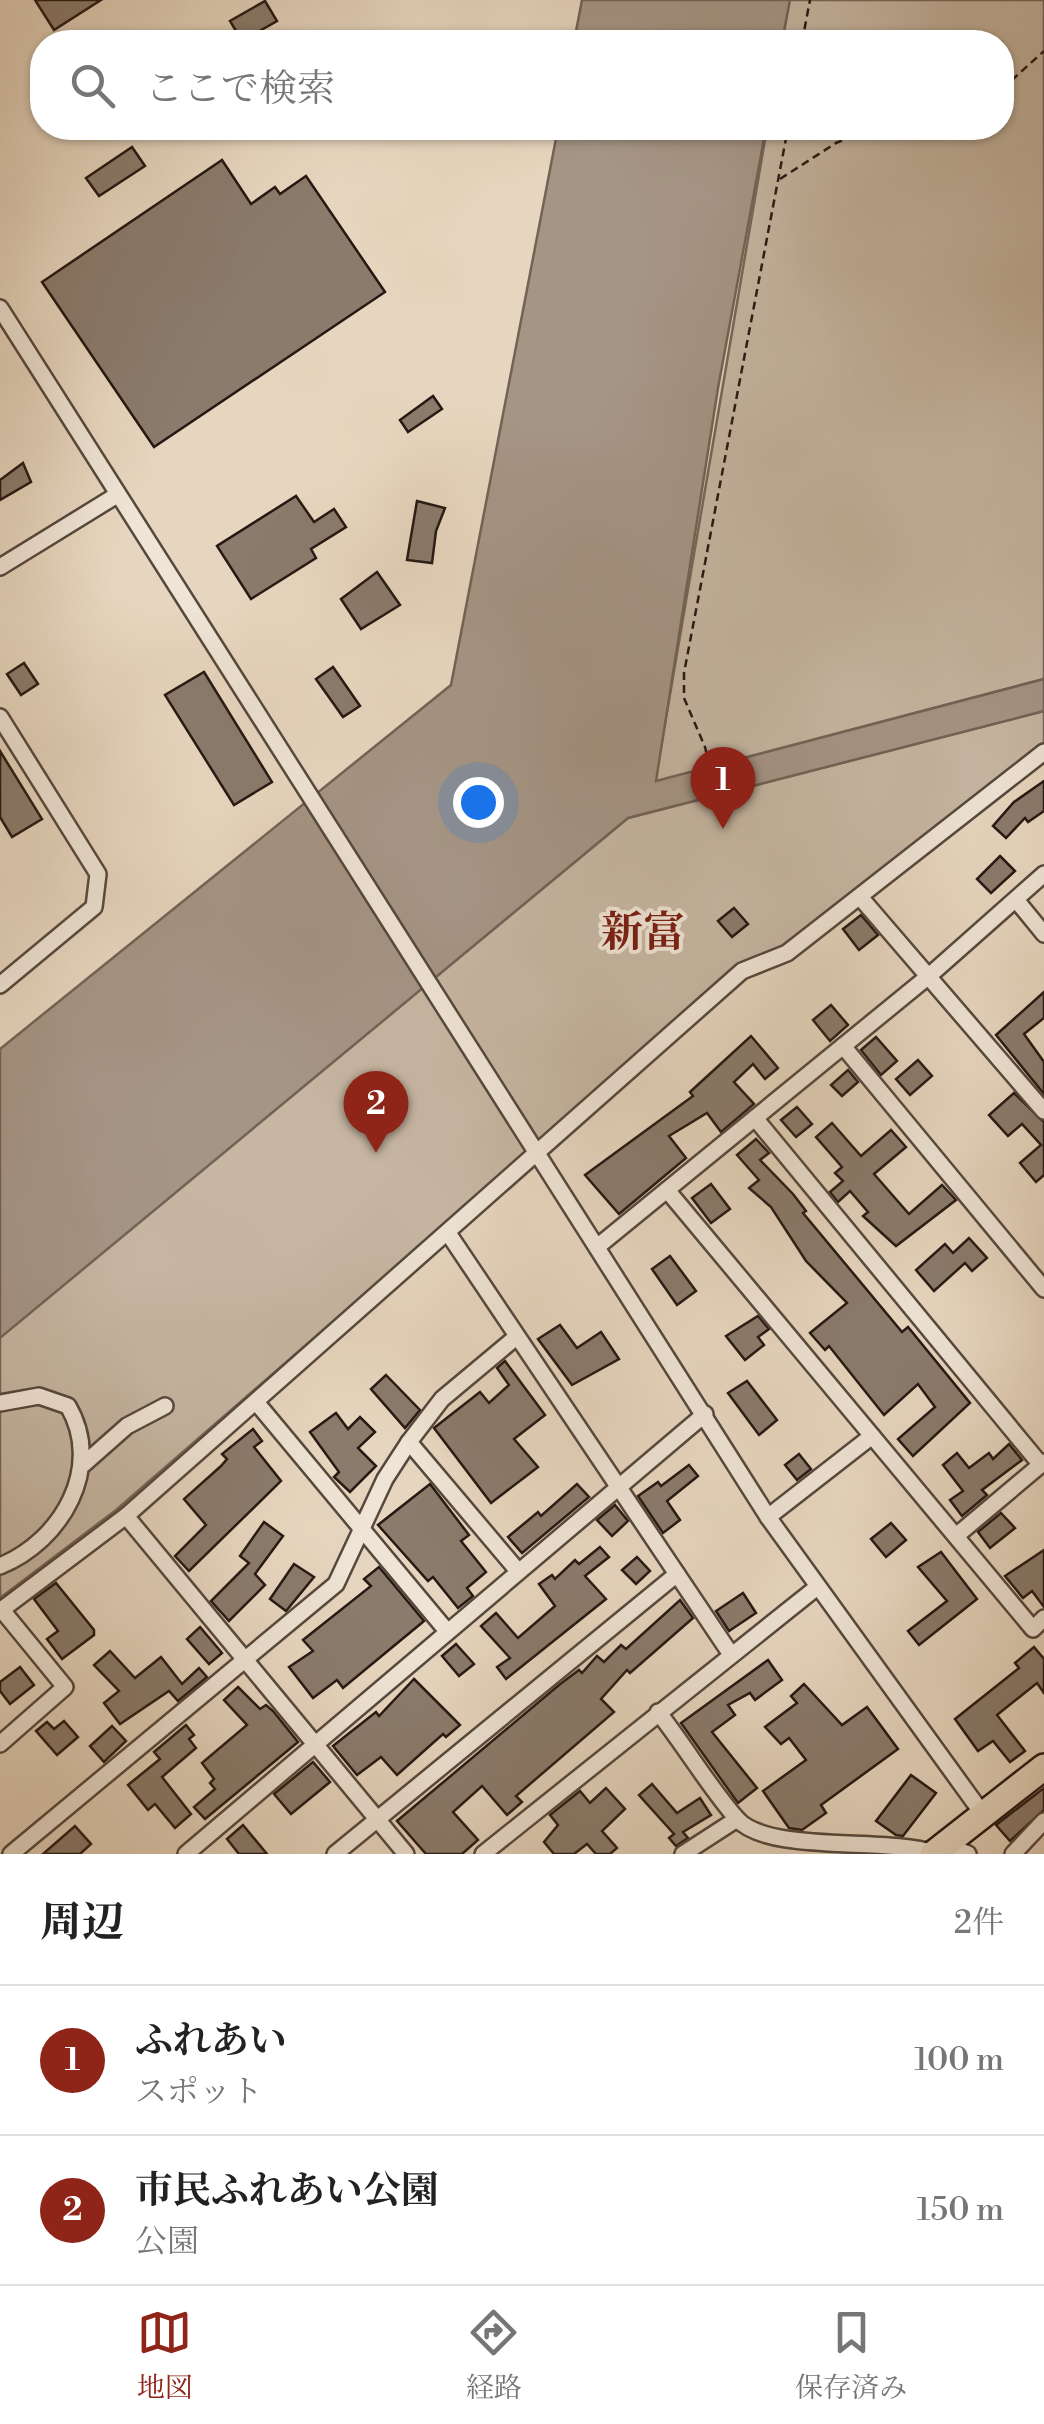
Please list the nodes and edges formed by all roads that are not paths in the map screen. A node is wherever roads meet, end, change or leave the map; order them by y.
1 (0, 308) edge
2 (117, 495) junction
3 (0, 567) edge
4 (0, 718) edge
5 (1044, 752) edge
6 (1044, 874) edge
7 (860, 897) junction
8 (1017, 901) junction
9 (1044, 934) edge
10 (930, 975) junction
11 (0, 985) edge
12 (843, 1046) junction
13 (1044, 1111) edge
14 (756, 1118) junction
15 (537, 1154) junction
16 (667, 1190) junction
17 (448, 1233) junction
18 (598, 1247) junction
19 (1044, 1289) edge
20 (516, 1338) junction
21 (256, 1402) junction
22 (0, 1403) edge
23 (165, 1406) dead end
24 (705, 1414) junction
25 (872, 1436) junction
26 (410, 1442) junction
27 (84, 1464) junction
28 (1042, 1464) edge
29 (618, 1489) junction
30 (126, 1516) junction
31 (768, 1517) junction
32 (361, 1530) junction
33 (956, 1536) junction
34 (0, 1566) edge
35 (518, 1571) junction
36 (677, 1574) junction
37 (816, 1588) junction
38 (1, 1610) edge
39 (1044, 1618) edge
40 (446, 1630) junction
41 (730, 1653) junction
42 (247, 1660) junction
43 (658, 1712) junction
44 (0, 1744) edge
45 (318, 1744) junction
46 (1044, 1767) edge
47 (982, 1814) junction
48 (377, 1818) junction
49 (737, 1820) junction
50 (1044, 1821) edge
51 (945, 1851) edge
52 (11, 1854) edge
53 (186, 1854) edge
54 (335, 1854) edge
55 (406, 1854) edge
56 (483, 1854) edge
57 (683, 1854) edge
58 (1013, 1854) edge

1 - 2 street
2 - 3 street
2 - 15 street
4 - 11 street
5 - 7 street
6 - 8 street
7 - 10 street
7 - 15 street
8 - 9 street
8 - 10 street
10 - 12 street
10 - 13 street
12 - 14 street
12 - 19 street
14 - 16 street
14 - 28 street
15 - 17 street
15 - 18 street
16 - 18 street
16 - 25 street
17 - 20 street
17 - 21 street
18 - 24 street
20 - 26 street
20 - 29 street
21 - 30 street
21 - 32 street
22 - 27 street
23 - 27 street
24 - 29 street
24 - 31 street
25 - 31 street
25 - 33 street
26 - 32 street
26 - 35 street
27 - 34 street
28 - 33 street
29 - 35 street
29 - 36 street
30 - 38 street
30 - 42 street
31 - 37 street
32 - 40 street
32 - 42 street
33 - 39 street
35 - 40 street
36 - 41 street
36 - 48 street
37 - 41 street
37 - 47 street
38 - 44 street
40 - 45 street
41 - 43 street
42 - 45 street
42 - 52 street
43 - 49 street
43 - 56 street
45 - 48 street
45 - 53 street
46 - 47 highway
47 - 51 highway
48 - 54 street
48 - 55 street
49 - 51 street
49 - 57 street
50 - 58 street

